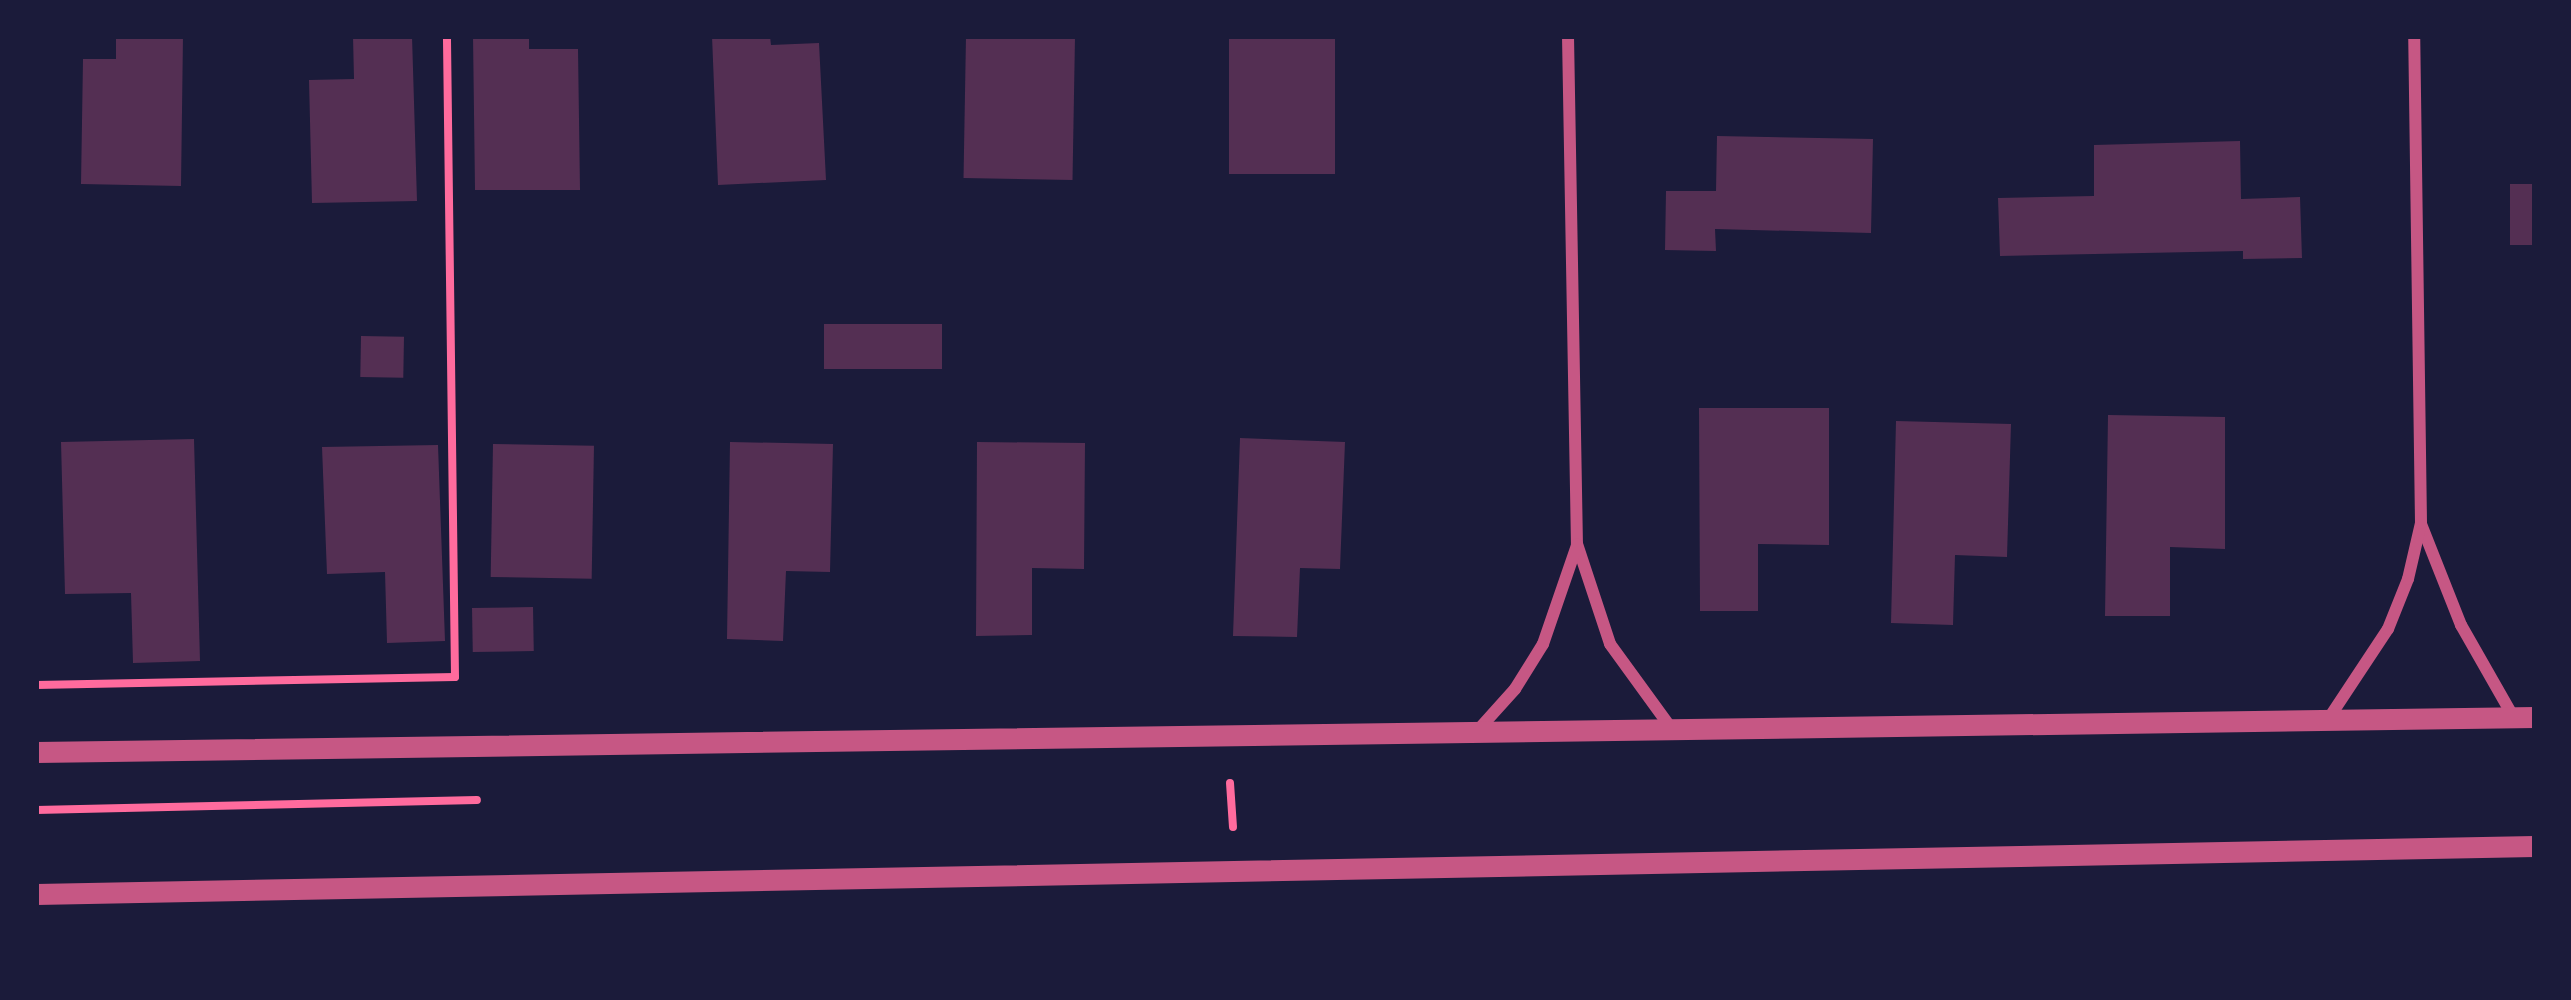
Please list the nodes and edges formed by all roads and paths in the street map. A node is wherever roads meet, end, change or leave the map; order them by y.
1 (446, 36) edge
2 (1568, 36) edge
3 (2414, 36) edge
4 (2421, 523) junction
5 (1577, 544) junction
6 (36, 686) edge
7 (2524, 717) edge
8 (2329, 718) junction
9 (1671, 728) junction
10 (1479, 729) junction
11 (36, 752) edge
12 (1207, 783) dead end
13 (490, 800) dead end
14 (36, 810) edge
15 (2535, 846) edge
16 (1234, 870) junction
17 (36, 894) edge

1 - 6 path
2 - 5 street
3 - 4 street
4 - 7 street
4 - 8 street
5 - 9 street
5 - 10 street
7 - 8 street
8 - 9 street
9 - 10 street
10 - 11 street
12 - 16 path
13 - 14 path
15 - 16 street
16 - 17 street

